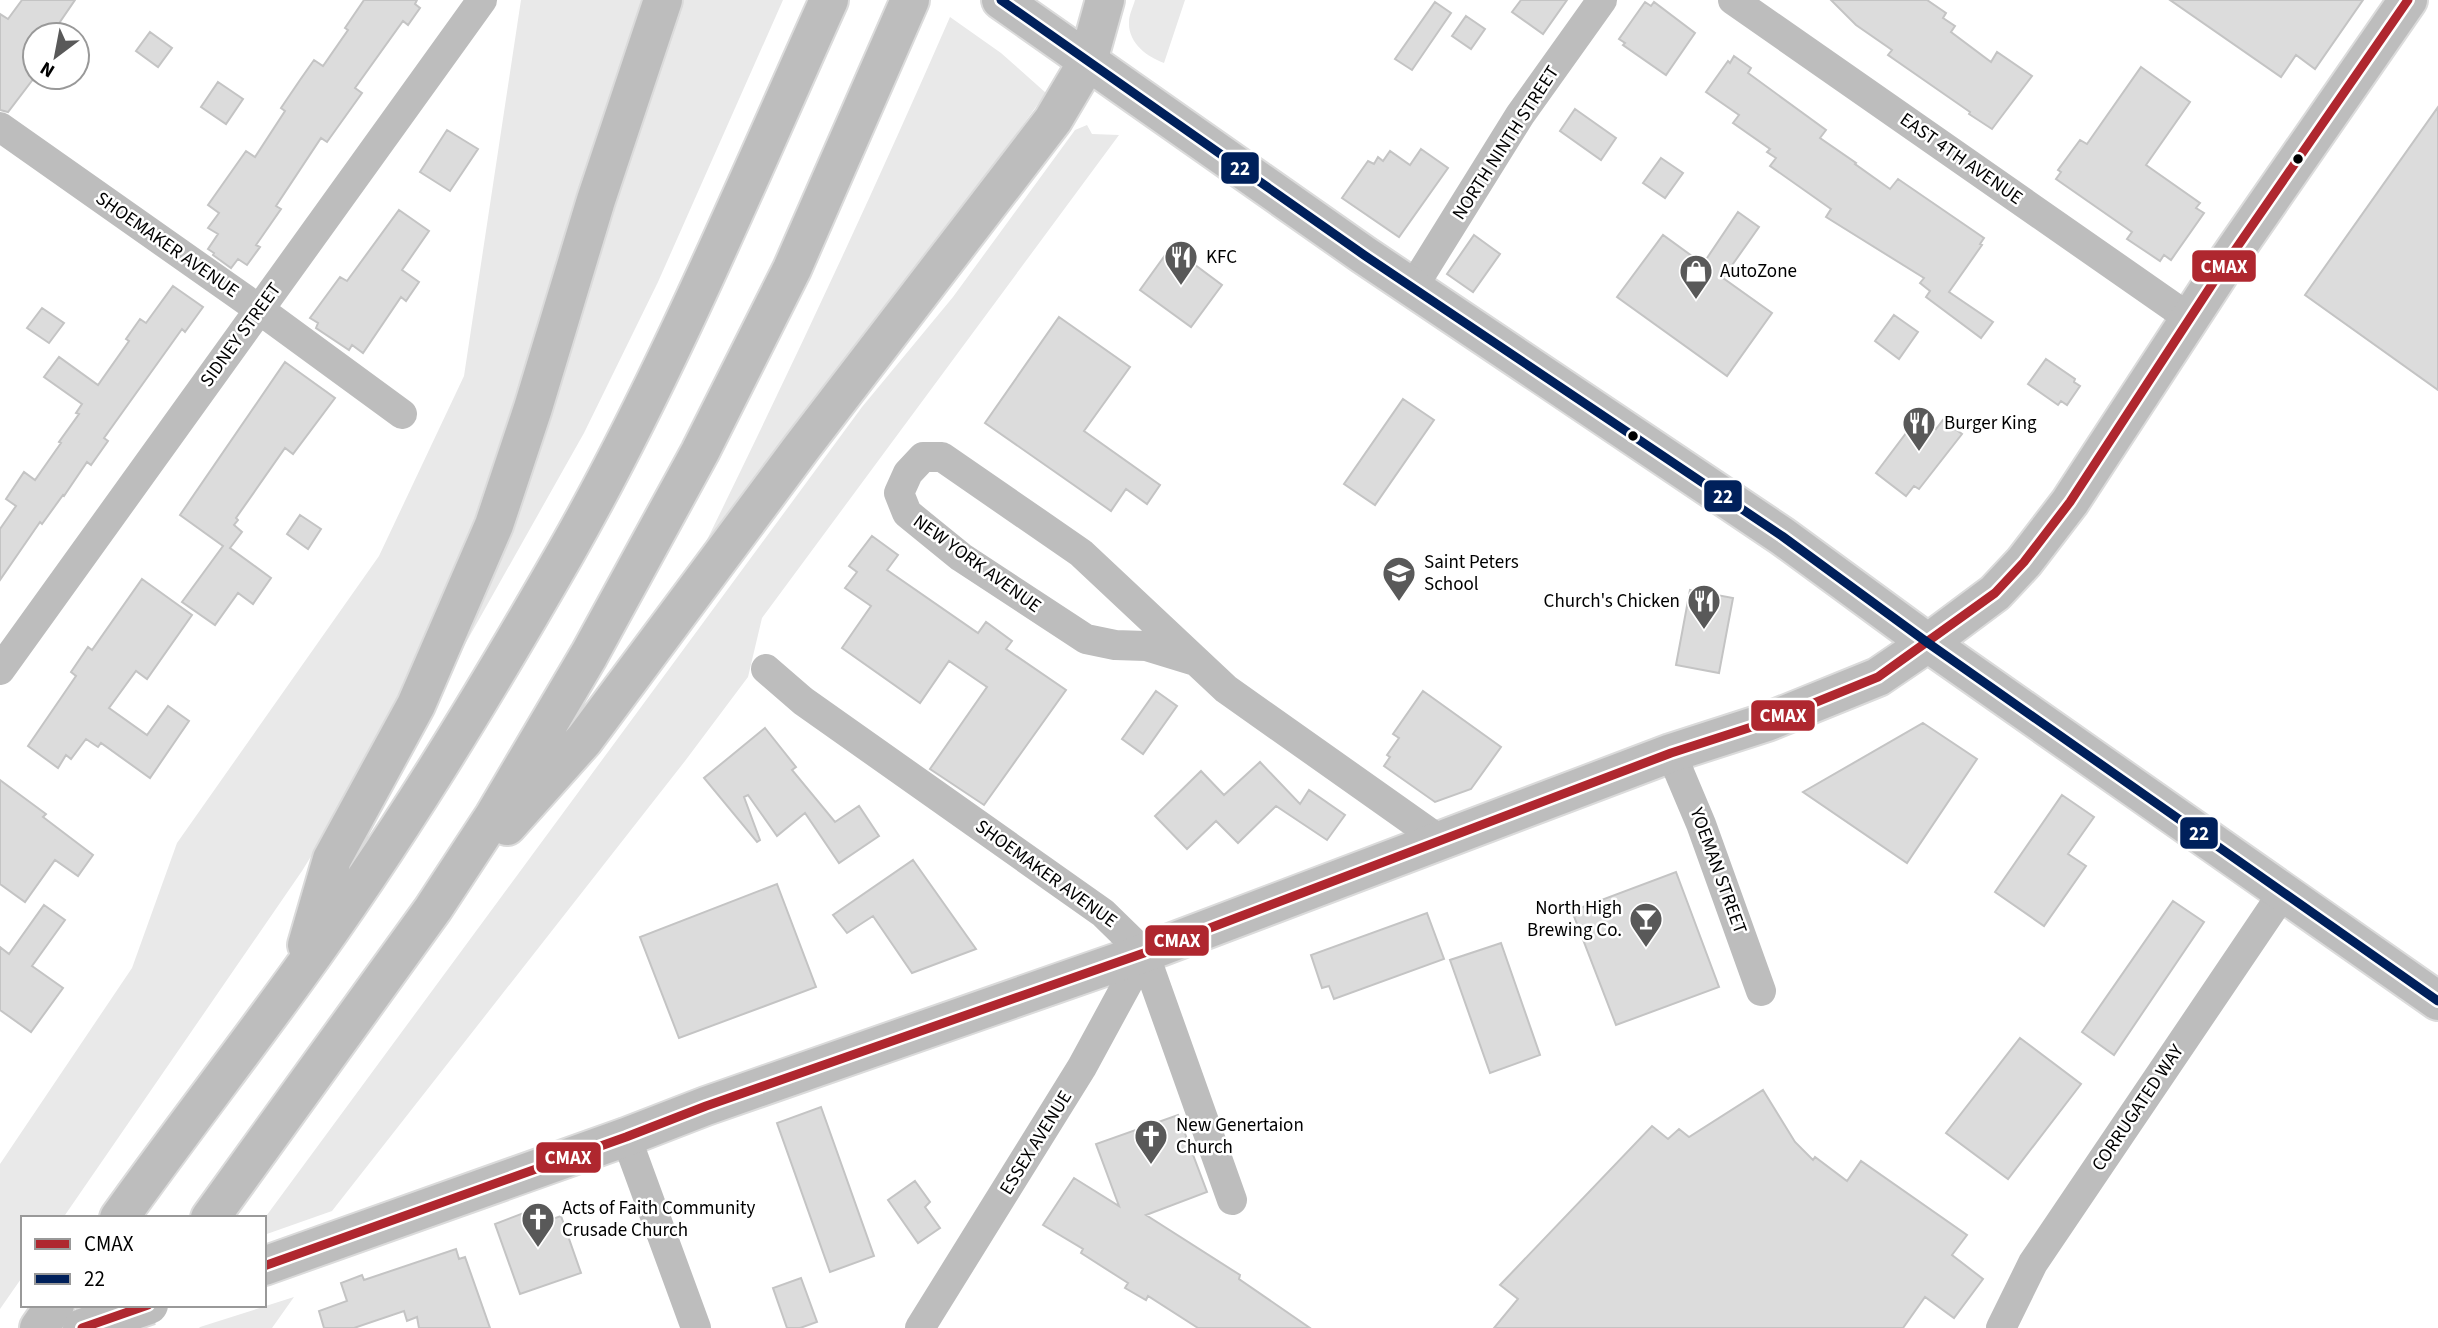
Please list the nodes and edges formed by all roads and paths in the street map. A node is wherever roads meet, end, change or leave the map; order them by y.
1 (482, 0) edge
2 (663, 0) edge
3 (829, 0) edge
4 (910, 0) edge
5 (1001, 0) edge
6 (1105, 0) edge
7 (1602, 0) edge
8 (1733, 0) edge
9 (2408, 0) edge
10 (1088, 61) junction
11 (0, 127) edge
12 (1413, 288) junction
13 (260, 310) junction
14 (2189, 318) junction
15 (402, 414) dead end
16 (1928, 643) junction
17 (1195, 661) junction
18 (766, 669) dead end
19 (0, 670) edge
20 (1671, 753) junction
21 (1441, 841) junction
22 (2283, 892) junction
23 (433, 909) junction
24 (1144, 953) junction
25 (298, 976) junction
26 (1761, 991) dead end
27 (2438, 1001) edge
28 (626, 1137) junction
29 (1232, 1200) dead end
30 (120, 1216) edge
31 (211, 1216) edge
32 (266, 1265) edge
33 (54, 1307) edge
34 (141, 1307) edge
35 (146, 1307) edge
36 (39, 1328) edge
37 (82, 1328) edge
38 (130, 1328) edge
39 (696, 1328) edge
40 (920, 1328) edge
41 (2001, 1328) edge

1 - 13 street, SIDNEY STREET
2 - 25 main road
3 - 25 main road
4 - 23 main road
5 - 10 main road
6 - 10 main road
7 - 12 street, NORTH NINTH STREET
8 - 14 street, EAST 4TH AVENUE
9 - 14 main road
10 - 12 main road
10 - 23 main road
11 - 13 street, SHOEMAKER AVENUE
12 - 16 main road
13 - 15 street, SHOEMAKER AVENUE
13 - 19 street, SIDNEY STREET
14 - 16 main road
16 - 20 main road
16 - 22 main road
17 - 17 street, NEW YORK AVENUE
17 - 21 street, NEW YORK AVENUE
18 - 24 street, SHOEMAKER AVENUE
20 - 21 main road
20 - 26 street, YOEMAN STREET
21 - 24 main road
22 - 27 main road
22 - 41 street, CORRUGATED WAY
23 - 31 main road
24 - 28 main road
24 - 29 street, SHOEMAKER AVENUE
24 - 40 street, ESSEX AVENUE
25 - 30 main road
28 - 32 main road
28 - 39 street
33 - 36 main road
34 - 37 main road, bridge
35 - 38 main road

